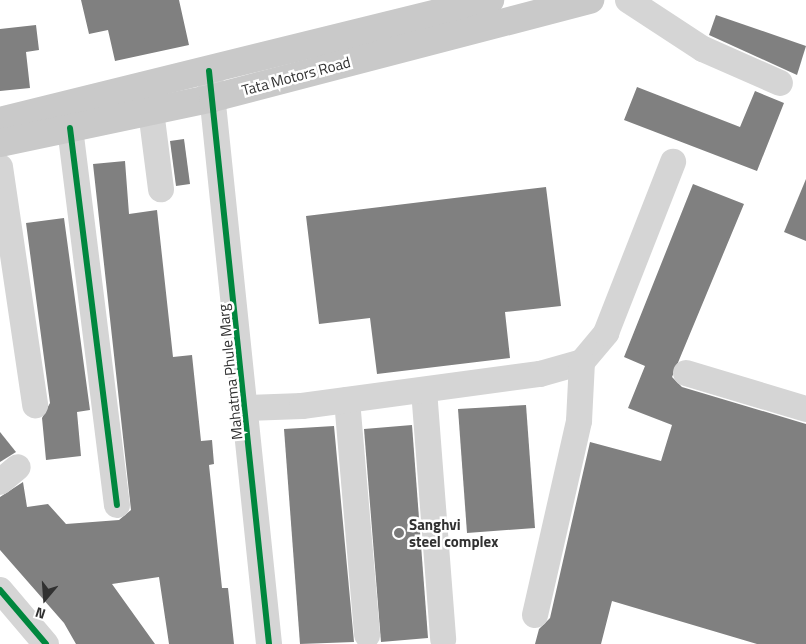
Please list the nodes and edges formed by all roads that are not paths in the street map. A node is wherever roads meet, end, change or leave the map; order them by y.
1 (490, 0) edge
2 (590, 0) edge
3 (628, 0) edge
4 (780, 83) dead end
5 (211, 85) junction
6 (151, 111) junction
7 (0, 121) edge
8 (70, 128) junction
9 (0, 143) edge
10 (673, 162) dead end
11 (0, 167) edge
12 (161, 189) dead end
13 (582, 362) junction
14 (686, 373) dead end
15 (424, 390) junction
16 (347, 400) junction
17 (35, 405) dead end
18 (806, 409) edge
19 (247, 417) junction
20 (117, 505) dead end
21 (0, 590) edge
22 (535, 615) dead end
23 (367, 635) dead end
24 (443, 639) dead end
25 (46, 644) edge
26 (269, 644) edge

1 - 5 main road
2 - 5 main road, Tata Motors Road
3 - 4 street
5 - 6 main road, Tata Motors Road
5 - 7 main road
5 - 19 street, Mahatma Phule Marg
6 - 8 main road, Tata Motors Road
6 - 12 street
8 - 9 main road, Tata Motors Road
8 - 20 street
10 - 13 street
11 - 17 street
13 - 15 street
13 - 22 street
14 - 18 street
15 - 16 street
15 - 24 street
16 - 19 street
16 - 23 street
19 - 26 street, Mahatma Phule Marg
21 - 25 street

